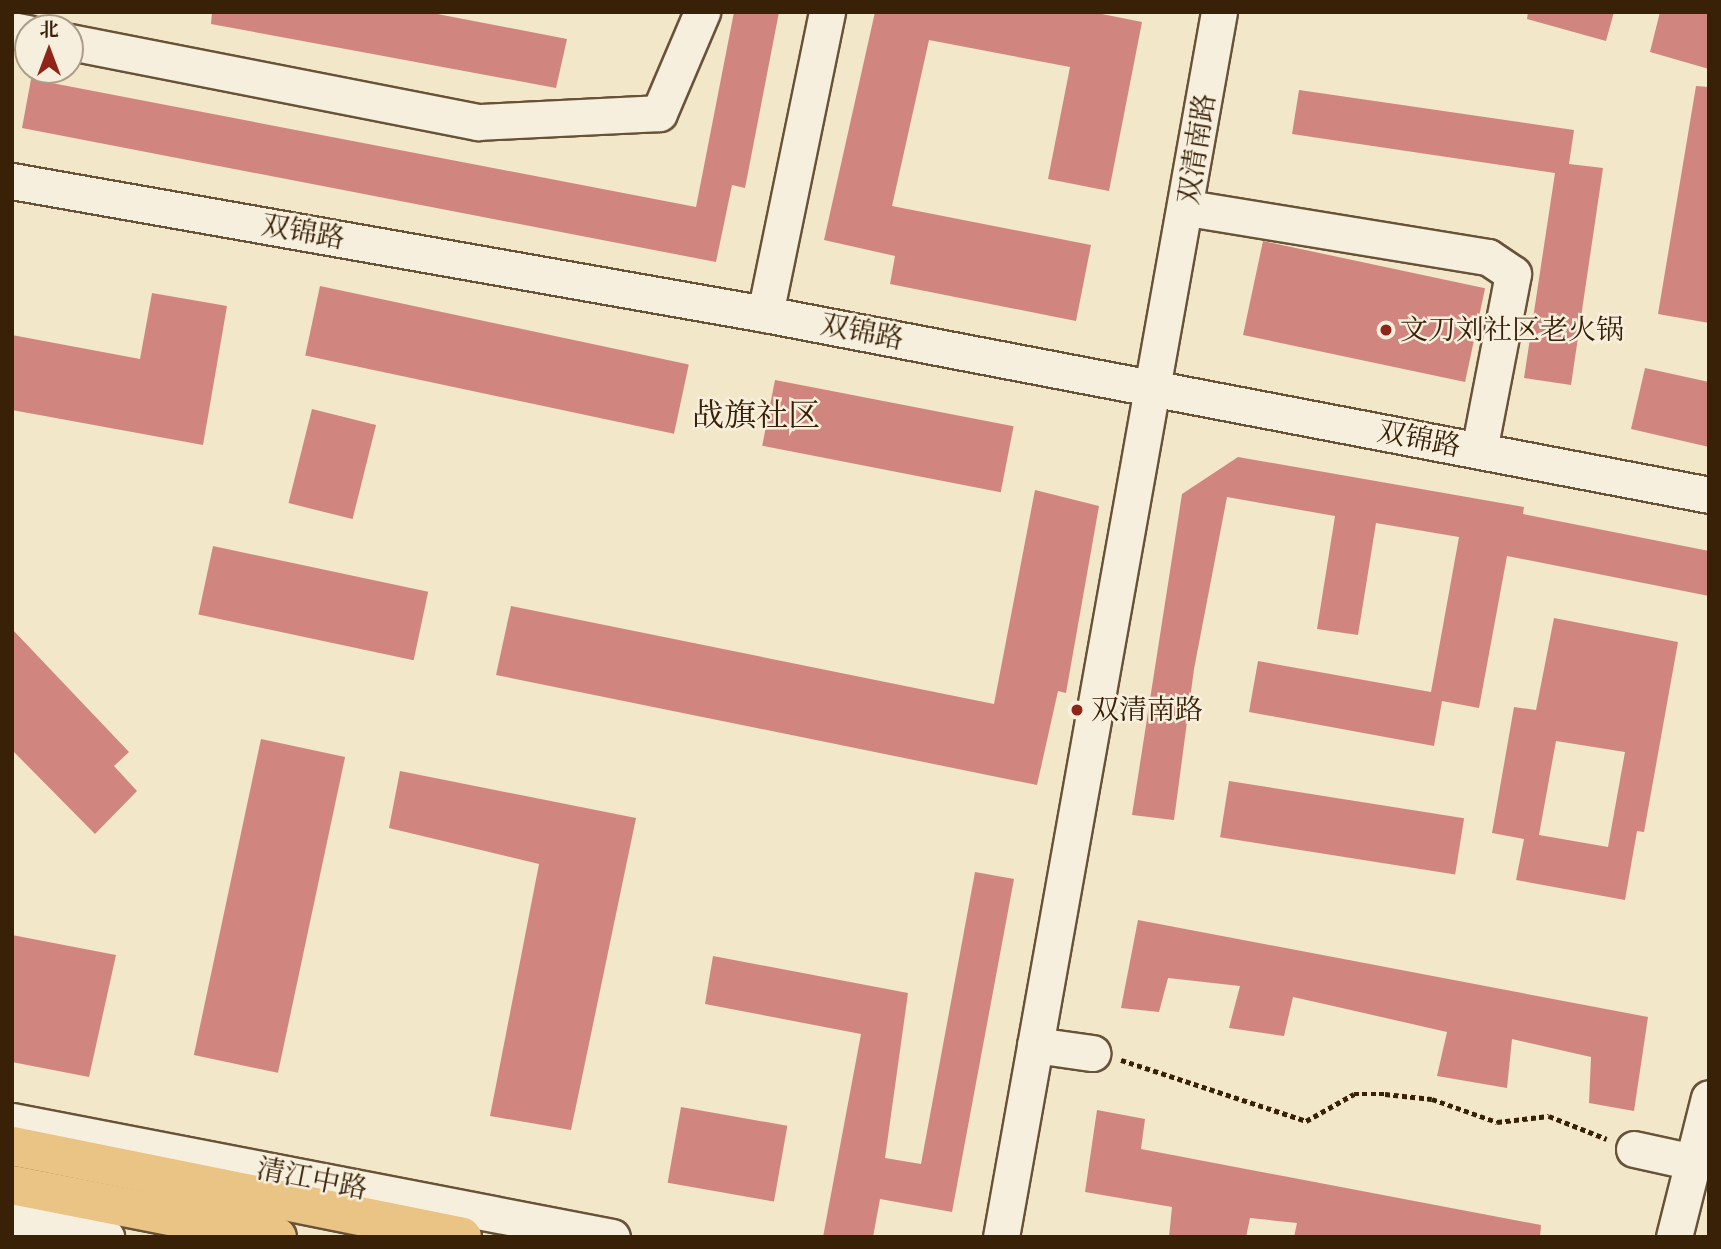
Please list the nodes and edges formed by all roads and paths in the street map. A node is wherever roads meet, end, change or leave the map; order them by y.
1 (702, 12) edge
2 (827, 12) edge
3 (1219, 12) edge
4 (84, 44) edge
5 (12, 181) edge
6 (1188, 208) junction
7 (765, 314) junction
8 (1153, 387) junction
9 (1479, 450) junction
10 (1709, 495) edge
11 (1035, 1045) junction
12 (1092, 1053) joint
13 (1709, 1098) edge
14 (12, 1122) edge
15 (12, 1146) edge
16 (1634, 1149) joint
17 (1693, 1162) junction
18 (12, 1185) edge
19 (12, 1219) edge
20 (106, 1237) edge
21 (277, 1237) edge
22 (462, 1237) edge
23 (612, 1237) edge
24 (1001, 1237) edge
25 (1674, 1237) edge

1 - 4 street
2 - 7 street
3 - 6 street, 双清南路
5 - 7 street, 双锦路
6 - 8 street, 双清南路
6 - 9 street
7 - 8 street, 双锦路
8 - 9 street, 双锦路
8 - 11 street, 双清南路
9 - 10 street, 双锦路
11 - 12 street
11 - 24 street, 双清南路
12 - 16 path
13 - 17 street
14 - 23 street, 清江中路
15 - 22 highway
16 - 17 street
17 - 25 street
18 - 21 highway
19 - 20 street

